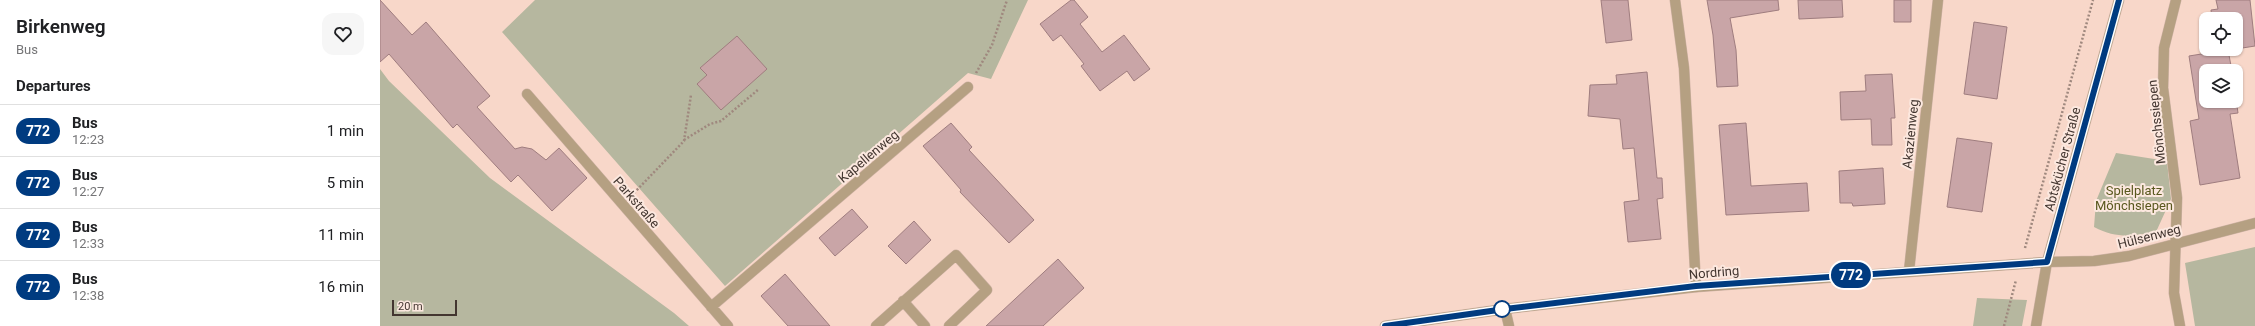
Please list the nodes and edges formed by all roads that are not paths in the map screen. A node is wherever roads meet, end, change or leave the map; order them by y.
1 (1674, 0) edge
2 (1938, 0) edge
3 (2119, 0) edge
4 (2176, 0) edge
5 (968, 87) road end
6 (527, 94) dead end
7 (2255, 223) edge
8 (2174, 243) junction
9 (2047, 262) junction
10 (1908, 271) junction
11 (1696, 286) junction
12 (904, 301) junction
13 (711, 307) junction
14 (1505, 309) junction
15 (728, 326) edge
16 (876, 326) edge
17 (926, 326) edge
18 (949, 326) edge
19 (1385, 326) edge
20 (1509, 326) edge
21 (2036, 326) edge
22 (2180, 326) edge

1 - 11 street
2 - 10 street, Akazienweg
3 - 9 street, Abtskücher Straße
4 - 8 street, Mönchssiepen
5 - 13 street, Kapellenweg
6 - 13 street, Parkstraße
7 - 8 street, Hülsenweg
8 - 9 street, Hülsenweg
8 - 22 street, Mönchssiepen
9 - 10 street, Nordring
9 - 21 street, Abtskücher Straße
10 - 11 street, Nordring
11 - 14 street, Nordring
12 - 16 street
12 - 17 street
12 - 18 street
13 - 15 street, Parkstraße
14 - 19 street, Nordring
14 - 20 street

